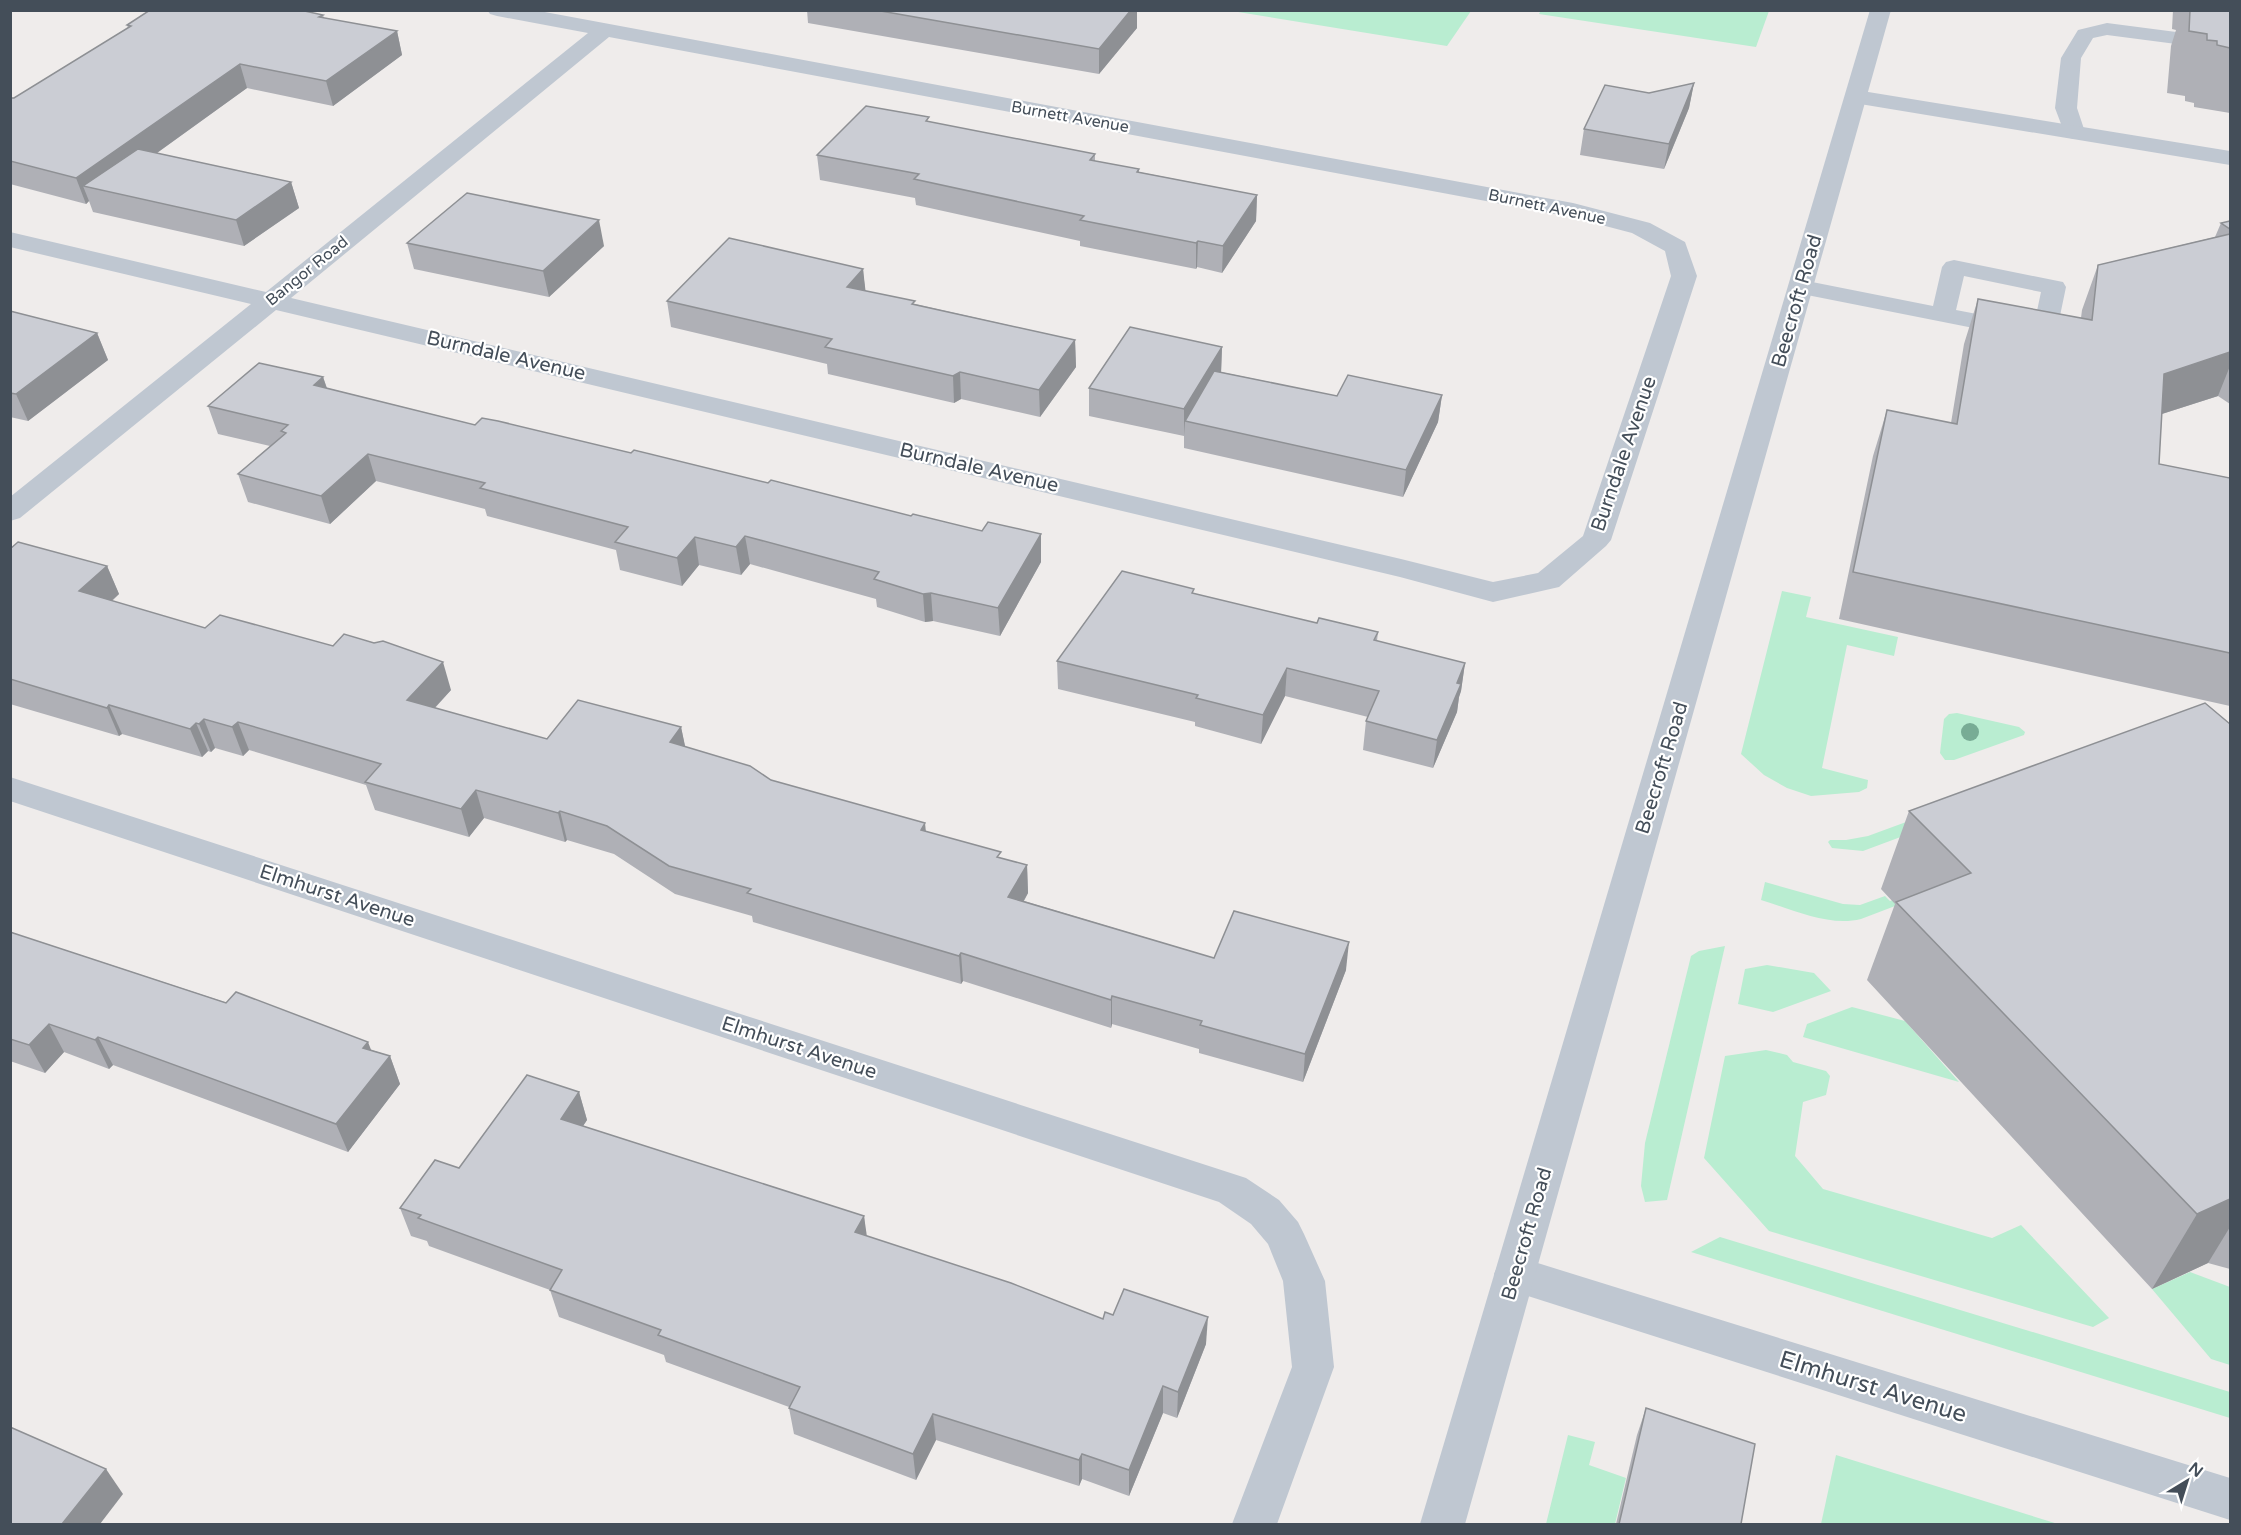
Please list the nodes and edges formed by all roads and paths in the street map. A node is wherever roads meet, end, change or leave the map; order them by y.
1 (497, 10) edge
2 (1881, 10) edge
3 (604, 31) junction
4 (2230, 45) edge
5 (1856, 97) junction
6 (2074, 132) junction
7 (2230, 158) edge
8 (1641, 228) joint
9 (10, 239) edge
10 (1802, 287) junction
11 (271, 300) junction
12 (1943, 315) dead end
13 (10, 512) edge
14 (10, 789) edge
15 (1515, 1274) junction
16 (2230, 1499) edge
17 (1255, 1524) edge
18 (1442, 1524) edge

1 - 3 street, Burnett Avenue
2 - 5 street, Beecroft Road
3 - 8 street, Burnett Avenue
3 - 11 street, Bangor Road
4 - 6 lane
5 - 6 street
5 - 10 street, Beecroft Road
6 - 7 street
8 - 11 street, Burndale Avenue
9 - 11 street, Burndale Avenue
10 - 12 lane
10 - 15 street, Beecroft Road
11 - 13 street, Bangor Road
14 - 17 street, Elmhurst Avenue
15 - 16 street, Elmhurst Avenue
15 - 18 street, Beecroft Road

